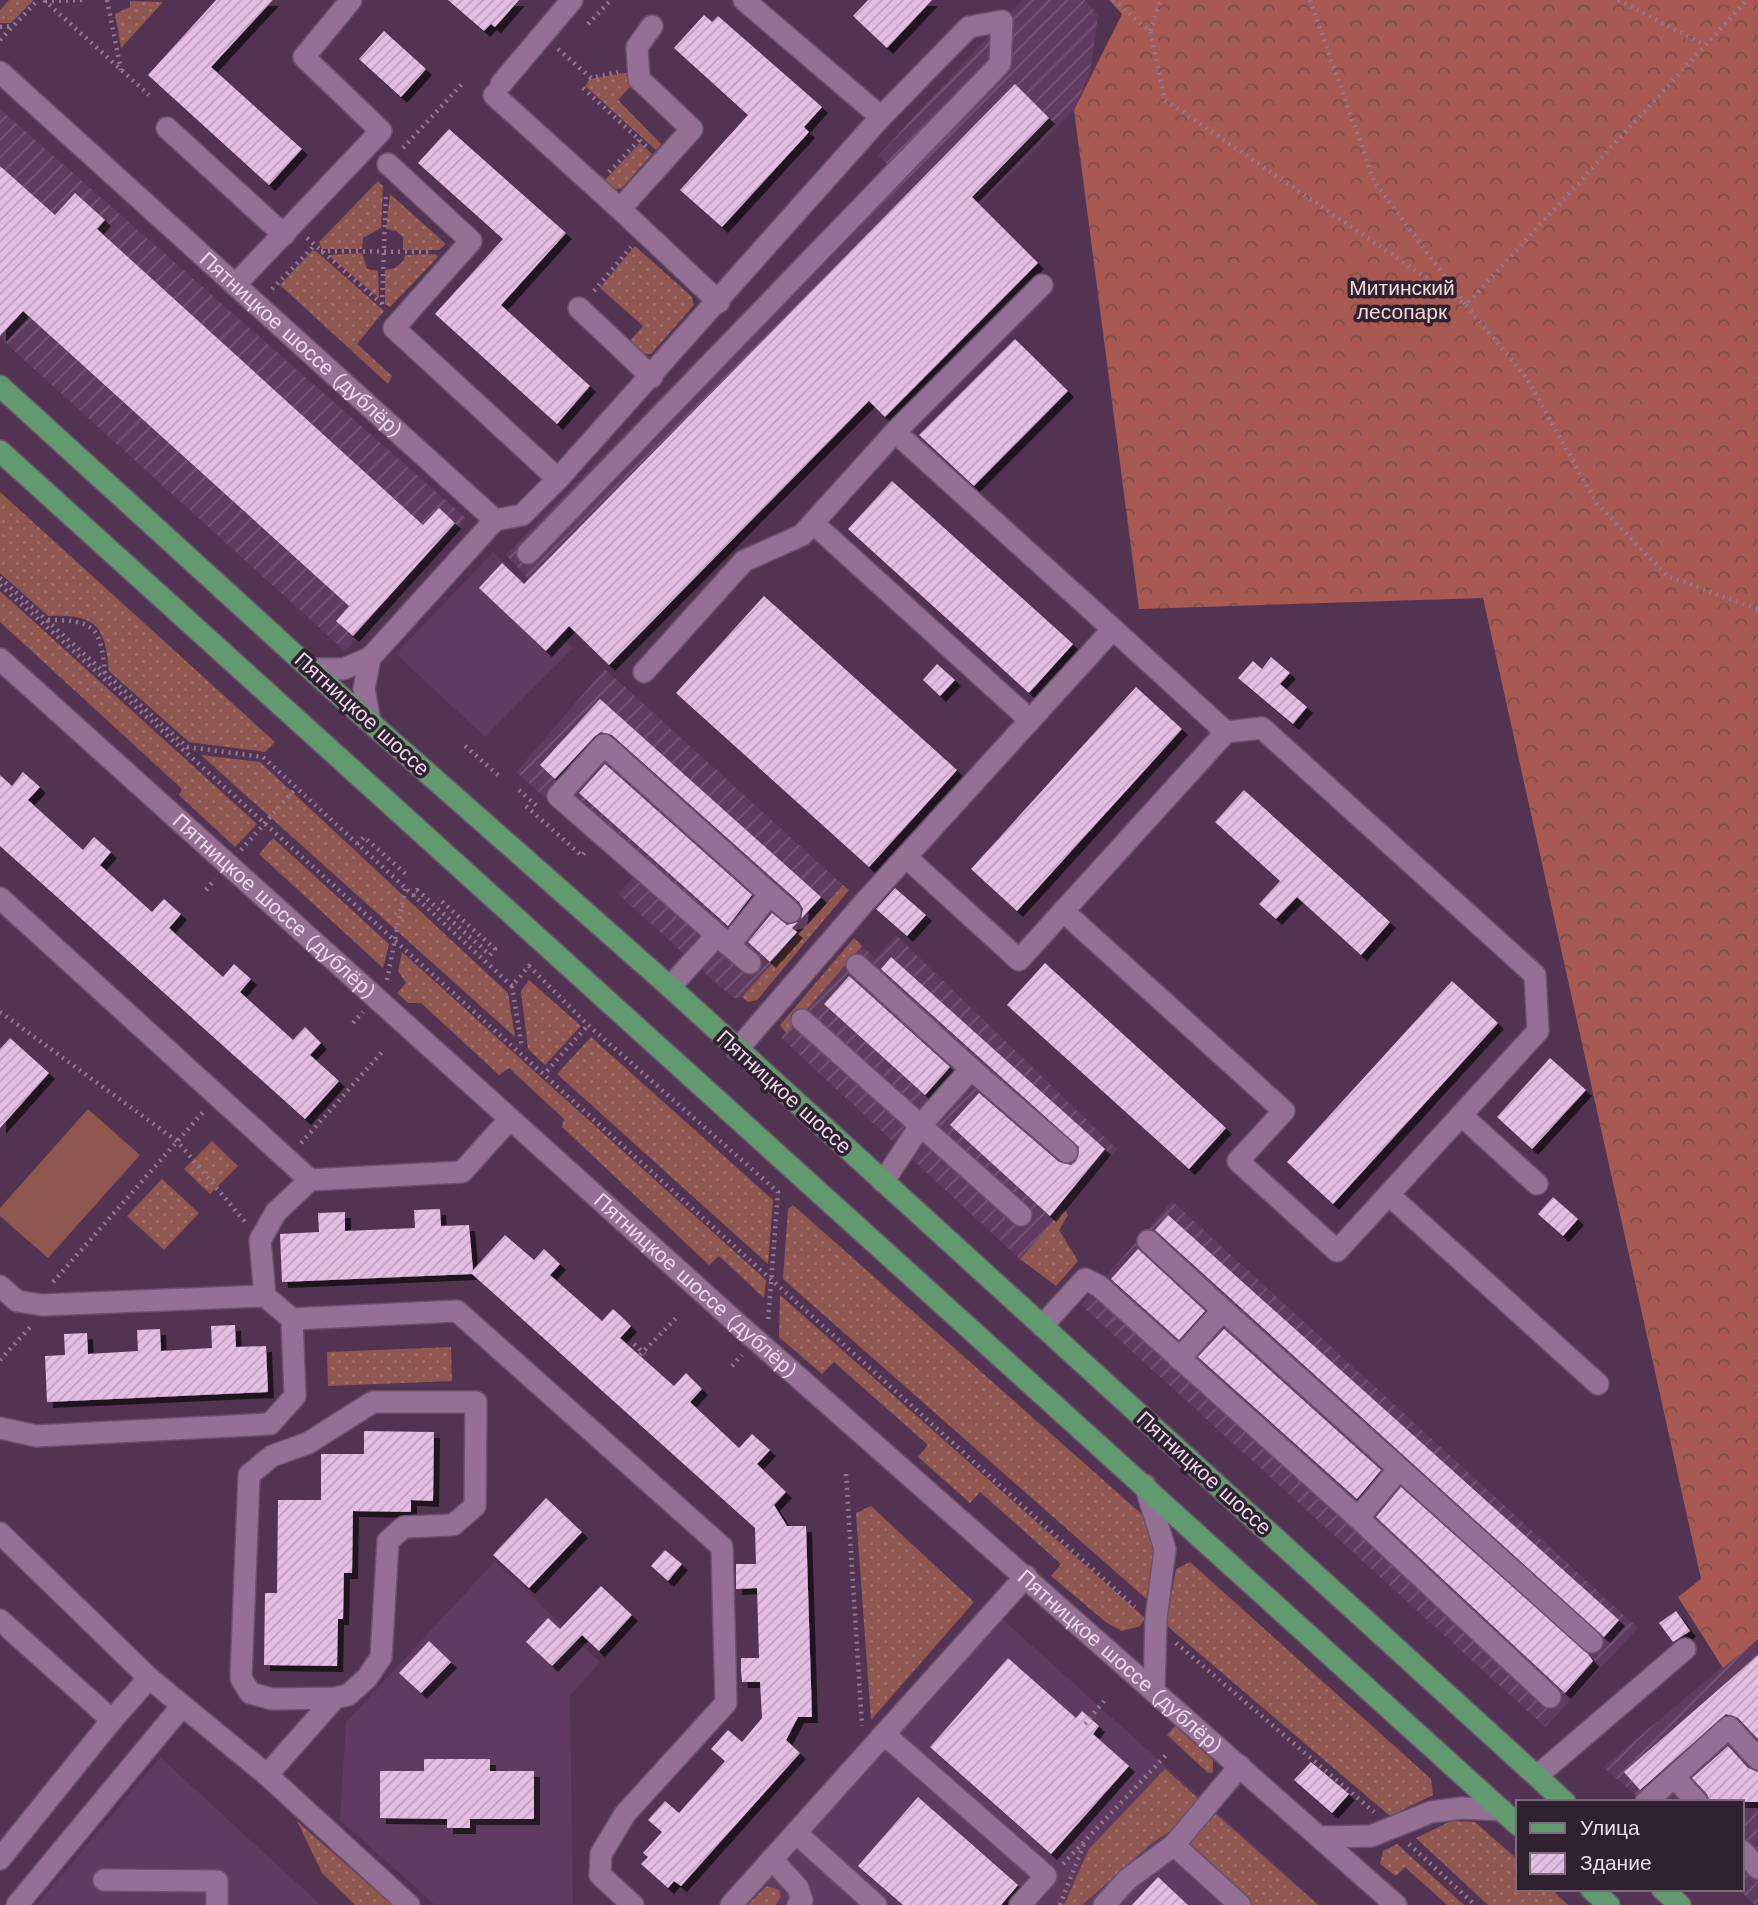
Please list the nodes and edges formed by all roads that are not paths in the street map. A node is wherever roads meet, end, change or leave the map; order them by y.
1 (351, 0) edge
2 (572, 0) edge
3 (744, 0) edge
4 (652, 26) dead end
5 (0, 72) edge
6 (881, 117) junction
7 (167, 128) dead end
8 (387, 164) road end
9 (620, 209) junction
10 (295, 236) junction
11 (235, 285) junction
12 (1042, 285) dead end
13 (719, 302) junction
14 (579, 308) road end
15 (652, 377) junction
16 (0, 386) edge
17 (895, 432) junction
18 (0, 451) edge
19 (558, 479) junction
20 (495, 520) junction
21 (813, 523) junction
22 (528, 553) dead end
23 (1113, 629) junction
24 (370, 658) junction
25 (0, 659) edge
26 (311, 669) junction
27 (644, 672) dead end
28 (1030, 720) junction
29 (370, 722) junction
30 (1226, 732) junction
31 (906, 857) junction
32 (770, 894) junction
33 (0, 898) edge
34 (1063, 911) junction
35 (790, 912) dead end
36 (723, 940) junction
37 (750, 963) dead end
38 (857, 965) dead end
39 (670, 987) junction
40 (802, 1020) dead end
41 (737, 1050) junction
42 (971, 1069) junction
43 (1461, 1115) junction
44 (509, 1120) junction
45 (920, 1126) junction
46 (1067, 1152) dead end
47 (310, 1180) junction
48 (883, 1182) junction
49 (1537, 1184) dead end
50 (1389, 1195) junction
51 (1021, 1215) dead end
52 (1148, 1241) dead end
53 (0, 1286) edge
54 (265, 1296) junction
55 (1223, 1310) junction
56 (292, 1319) junction
57 (1042, 1326) junction
58 (1178, 1359) junction
59 (1598, 1384) dead end
60 (0, 1428) edge
61 (1399, 1469) junction
62 (1145, 1485) junction
63 (1358, 1518) junction
64 (0, 1533) edge
65 (1026, 1576) junction
66 (0, 1620) edge
67 (1592, 1643) dead end
68 (1685, 1649) dead end
69 (149, 1678) junction
70 (1154, 1690) junction
71 (1550, 1697) dead end
72 (335, 1698) junction
73 (182, 1706) junction
74 (112, 1720) junction
75 (884, 1734) junction
76 (1758, 1759) edge
77 (1240, 1766) junction
78 (267, 1775) junction
79 (1537, 1776) junction
80 (1675, 1778) junction
81 (1564, 1800) edge
82 (1648, 1800) edge
83 (1695, 1800) edge
84 (1502, 1810) junction
85 (1516, 1823) edge
86 (796, 1833) junction
87 (1320, 1837) junction
88 (1174, 1845) junction
89 (1744, 1853) edge
90 (0, 1859) edge
91 (772, 1859) junction
92 (1758, 1868) edge
93 (104, 1880) dead end
94 (1593, 1891) edge
95 (1664, 1891) edge
96 (17, 1905) edge
97 (217, 1905) edge
98 (410, 1905) edge
99 (633, 1905) edge
100 (731, 1905) edge
101 (798, 1905) edge
102 (876, 1905) edge
103 (1020, 1905) edge
104 (1104, 1905) edge
105 (1240, 1905) edge
106 (1396, 1905) edge
107 (1609, 1905) edge
108 (1680, 1905) edge

1 - 10 street
2 - 9 street
3 - 6 street
4 - 9 street
5 - 11 street, Пятницкое шоссе (дублёр)
6 - 13 street
6 - 22 street
7 - 10 street
8 - 19 street
9 - 13 street
10 - 11 street
11 - 20 street, Пятницкое шоссе (дублёр)
12 - 17 street
13 - 15 street
14 - 15 street
15 - 19 street
16 - 26 main road, Пятницкое шоссе
17 - 21 street
17 - 23 street
18 - 62 main road
19 - 20 street
20 - 24 street
21 - 27 street
21 - 28 street
23 - 28 street
23 - 30 street
24 - 26 street
24 - 29 street
25 - 44 street, Пятницкое шоссе (дублёр)
26 - 29 main road, Пятницкое шоссе
28 - 31 street
29 - 39 main road, Пятницкое шоссе
30 - 34 street
30 - 43 street
31 - 34 street
31 - 41 street
32 - 35 street
32 - 36 street
32 - 36 street
33 - 47 street
34 - 50 street
36 - 37 street
36 - 39 street
38 - 42 street
39 - 41 main road, Пятницкое шоссе
40 - 45 street
41 - 48 main road, Пятницкое шоссе
42 - 45 street
42 - 46 street
43 - 49 street
43 - 50 street
44 - 47 street
44 - 65 street, Пятницкое шоссе (дублёр)
45 - 48 street
45 - 51 street
47 - 54 street
48 - 57 main road, Пятницкое шоссе
50 - 59 street
52 - 55 street
53 - 54 street
54 - 56 street
55 - 58 street
55 - 61 street
56 - 60 street
56 - 99 street
57 - 58 street
57 - 79 main road, Пятницкое шоссе
58 - 63 street
61 - 63 street
61 - 67 street
62 - 70 street
62 - 84 main road
63 - 71 street
64 - 69 street
65 - 70 street, Пятницкое шоссе (дублёр)
65 - 75 street
66 - 74 street
68 - 79 street
69 - 73 street
69 - 74 street
70 - 77 street, Пятницкое шоссе (дублёр)
72 - 72 street
72 - 78 street
73 - 78 street
73 - 96 street
74 - 90 street
75 - 86 street
75 - 103 street
76 - 80 street
77 - 87 street, Пятницкое шоссе (дублёр)
77 - 88 street
78 - 98 street
79 - 81 main road, Пятницкое шоссе
80 - 82 street
80 - 83 street
84 - 85 main road
84 - 87 street
86 - 91 street
86 - 102 street
87 - 106 street, Пятницкое шоссе (дублёр)
88 - 104 street
88 - 105 street
89 - 92 street
91 - 100 street
91 - 101 street
93 - 97 street
94 - 107 main road
95 - 108 main road

